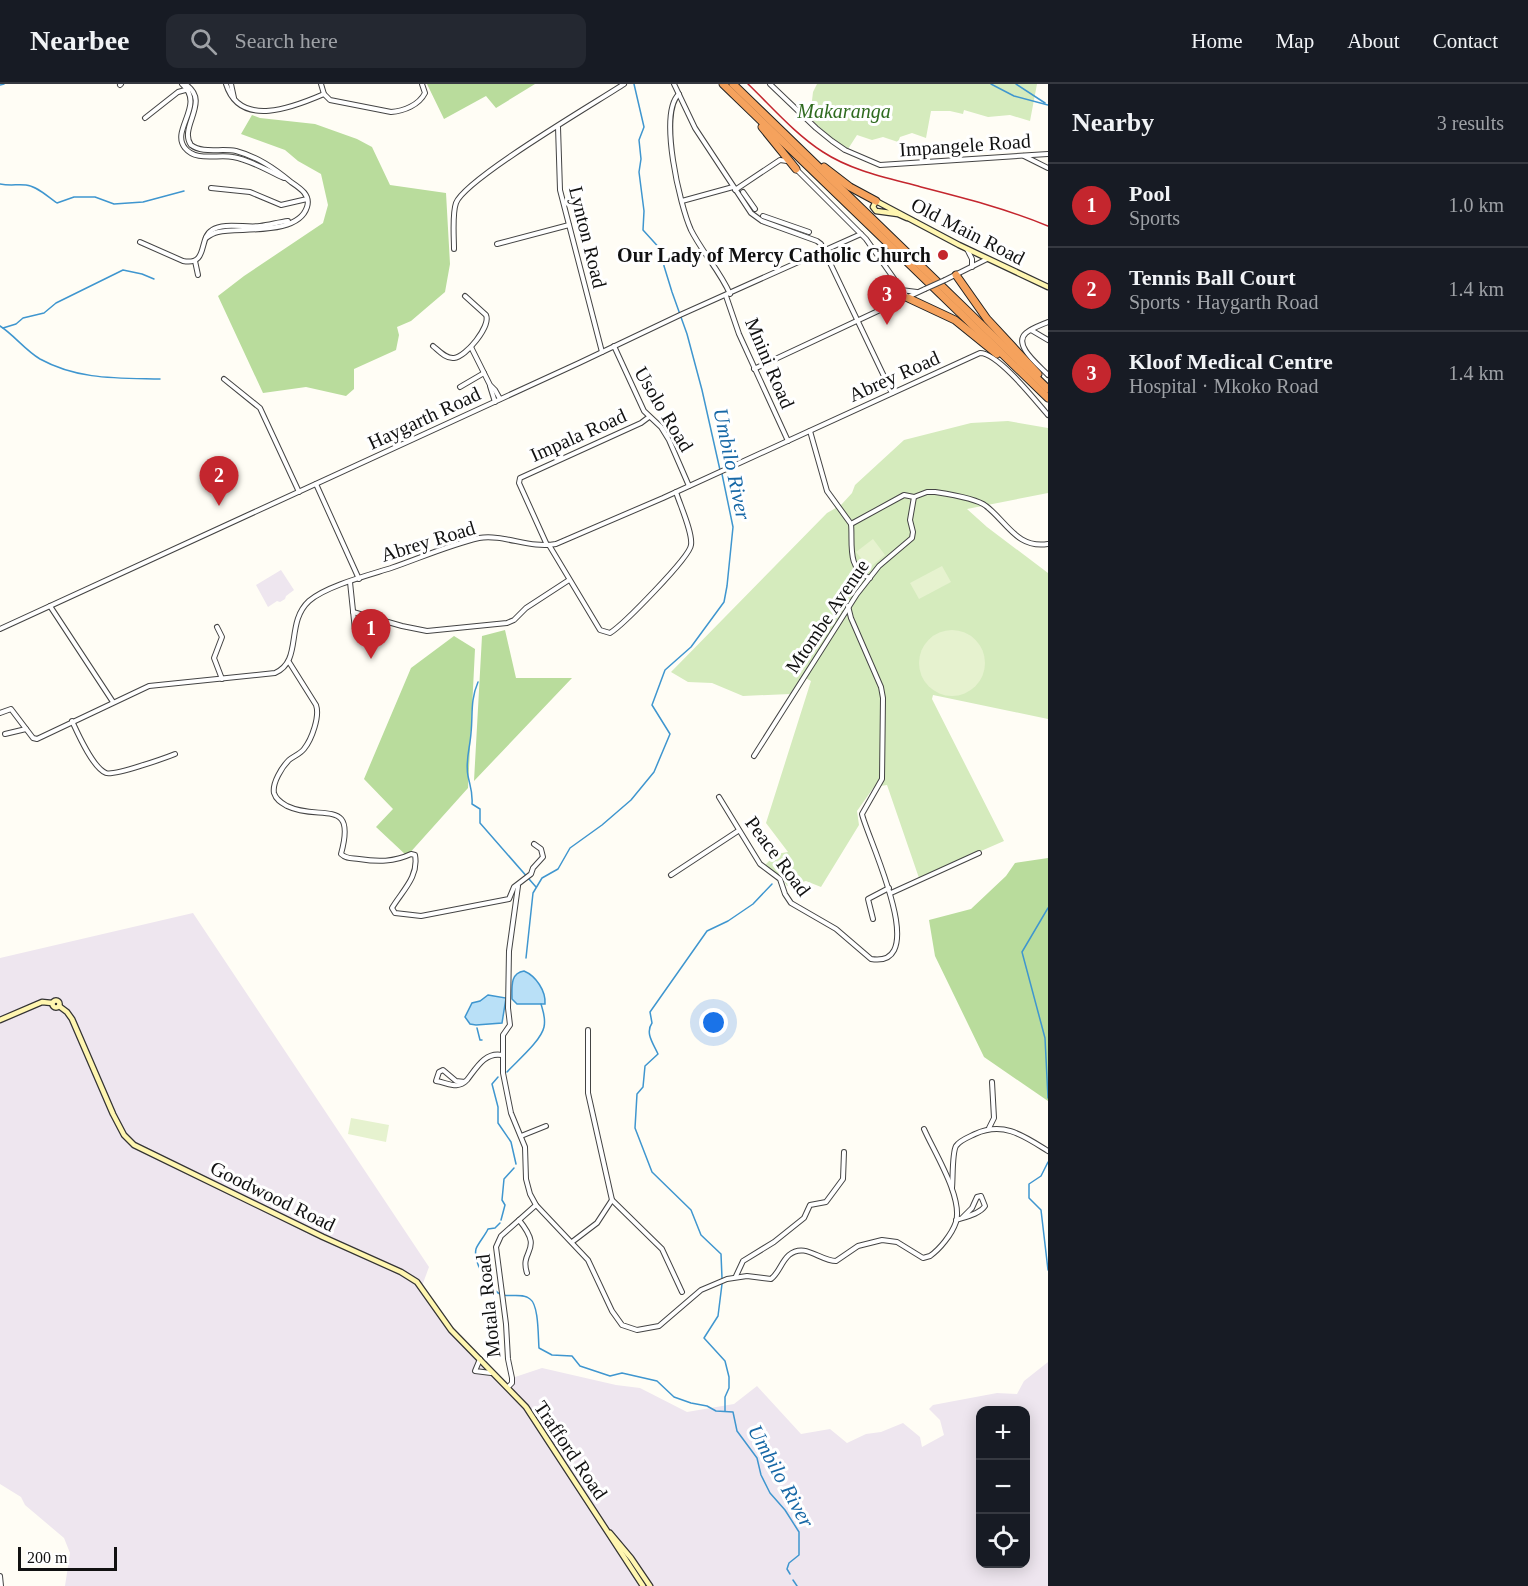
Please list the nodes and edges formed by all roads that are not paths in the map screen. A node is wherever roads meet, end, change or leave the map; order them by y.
1 (183, 84) edge
2 (226, 84) edge
3 (231, 84) edge
4 (321, 84) edge
5 (422, 84) edge
6 (624, 84) edge
7 (674, 84) edge
8 (723, 84) edge
9 (733, 84) edge
10 (770, 84) edge
11 (190, 89) junction
12 (324, 94) junction
13 (679, 94) junction
14 (241, 105) junction
15 (146, 118) dead end
16 (558, 127) junction
17 (785, 135) junction
18 (778, 147) junction
19 (1048, 154) edge
20 (1042, 155) junction
21 (1024, 156) junction
22 (780, 160) junction
23 (1038, 163) junction
24 (1048, 168) edge
25 (796, 169) junction
26 (211, 188) dead end
27 (734, 188) junction
28 (743, 192) dead end
29 (307, 200) junction
30 (745, 200) junction
31 (682, 201) junction
32 (876, 201) joint
33 (755, 209) dead end
34 (763, 216) dead end
35 (773, 222) junction
36 (569, 225) junction
37 (809, 232) dead end
38 (861, 234) junction
39 (140, 242) dead end
40 (820, 242) junction
41 (497, 244) dead end
42 (834, 247) junction
43 (454, 249) dead end
44 (967, 249) junction
45 (825, 250) junction
46 (987, 259) junction
47 (195, 261) junction
48 (972, 267) junction
49 (198, 275) dead end
50 (956, 275) junction
51 (1048, 287) edge
52 (900, 290) junction
53 (920, 292) junction
54 (728, 295) junction
55 (465, 296) dead end
56 (906, 297) junction
57 (858, 321) junction
58 (1048, 322) edge
59 (1031, 330) junction
60 (1048, 340) edge
61 (433, 346) dead end
62 (614, 346) junction
63 (471, 347) junction
64 (602, 352) junction
65 (1017, 367) junction
66 (754, 369) junction
67 (484, 374) junction
68 (1048, 375) edge
69 (883, 376) junction
70 (224, 379) dead end
71 (1048, 384) edge
72 (490, 385) junction
73 (460, 387) dead end
74 (1048, 389) edge
75 (899, 390) junction
76 (892, 393) junction
77 (1048, 398) edge
78 (500, 399) junction
79 (495, 402) junction
80 (1048, 415) edge
81 (649, 417) junction
82 (810, 431) junction
83 (788, 441) junction
84 (316, 484) junction
85 (689, 486) junction
86 (299, 492) junction
87 (676, 492) junction
88 (914, 497) junction
89 (851, 524) junction
90 (1048, 544) edge
91 (548, 545) junction
92 (861, 573) junction
93 (870, 578) junction
94 (359, 579) junction
95 (569, 580) junction
96 (350, 582) junction
97 (861, 588) junction
98 (50, 606) junction
99 (848, 606) junction
100 (353, 612) junction
101 (217, 627) dead end
102 (0, 629) edge
103 (355, 630) dead end
104 (289, 662) junction
105 (222, 679) junction
106 (113, 702) junction
107 (0, 713) edge
108 (72, 721) junction
109 (26, 729) junction
110 (5, 734) dead end
111 (175, 754) dead end
112 (754, 756) dead end
113 (719, 797) dead end
114 (738, 831) junction
115 (534, 844) dead end
116 (979, 854) dead end
117 (671, 875) dead end
118 (518, 886) junction
119 (889, 888) junction
120 (891, 894) junction
121 (873, 919) dead end
122 (0, 1020) edge
123 (588, 1030) dead end
124 (502, 1055) junction
125 (465, 1082) junction
126 (992, 1082) dead end
127 (546, 1126) dead end
128 (924, 1129) dead end
129 (988, 1129) junction
130 (521, 1136) junction
131 (1048, 1151) edge
132 (844, 1152) dead end
133 (952, 1188) junction
134 (612, 1200) junction
135 (536, 1205) junction
136 (962, 1218) junction
137 (519, 1220) junction
138 (956, 1222) junction
139 (572, 1242) junction
140 (527, 1273) dead end
141 (735, 1277) junction
142 (682, 1292) dead end
143 (480, 1359) junction
144 (500, 1378) junction
145 (508, 1388) junction
146 (606, 1530) junction
147 (0, 1576) edge
148 (1, 1586) edge
149 (643, 1586) edge
150 (650, 1586) edge

1 - 11 street
2 - 14 street
3 - 14 street
4 - 12 street
5 - 12 street
6 - 16 street
7 - 13 street
8 - 18 highway
8 - 65 highway
9 - 17 highway
10 - 21 street, Impangele Road
11 - 15 street
11 - 29 street
12 - 14 street
13 - 27 street
13 - 31 street, Mnini Road
16 - 36 street, Lynton Road
16 - 43 street
17 - 32 highway
17 - 74 highway
18 - 22 street
18 - 25 highway
19 - 20 street, Impangele Road
20 - 21 street, Impangele Road
20 - 23 street
21 - 23 street
22 - 25 street
22 - 27 street
23 - 24 street
25 - 38 street
26 - 29 street
27 - 30 street
27 - 31 street
28 - 30 street
29 - 47 street
30 - 33 street
30 - 35 street
31 - 54 street, Mnini Road
32 - 44 street, Old Main Road
34 - 35 street
35 - 37 street
35 - 40 street
36 - 41 street
36 - 64 street, Lynton Road
38 - 42 street, Haygarth Road
38 - 52 street
39 - 47 street
40 - 42 street
40 - 45 street
42 - 45 street, Haygarth Road
44 - 46 street, Old Main Road
44 - 48 street
45 - 54 street, Haygarth Road
45 - 57 street
46 - 48 street
46 - 51 street, Old Main Road
47 - 49 street
48 - 50 street
50 - 53 street, bridge
50 - 71 highway
52 - 53 street
52 - 56 street
53 - 56 street
54 - 62 street, Haygarth Road
54 - 66 street, Mnini Road
55 - 63 street
56 - 57 street
56 - 65 highway
57 - 66 street
57 - 69 street
58 - 59 street
59 - 60 street
59 - 68 street
61 - 63 street
62 - 64 street, Haygarth Road
62 - 81 street, Usolo Road
63 - 67 street
64 - 78 street, Haygarth Road
65 - 77 highway
66 - 83 street, Mnini Road
67 - 72 street
67 - 73 street
69 - 75 street
69 - 76 street
70 - 86 street
72 - 78 street
72 - 79 street
75 - 76 street, Abrey Road
75 - 80 street, Abrey Road
76 - 82 street, Abrey Road
78 - 79 street, Haygarth Road
79 - 84 street, Haygarth Road
81 - 85 street, Usolo Road
81 - 91 street, Impala Road
82 - 83 street, Abrey Road
82 - 89 street
83 - 85 street, Abrey Road
84 - 86 street, Haygarth Road
84 - 94 street
85 - 87 street, Abrey Road
86 - 98 street, Haygarth Road
87 - 91 street, Abrey Road
87 - 95 street
88 - 89 street
88 - 90 street
88 - 93 street, Mtombe Avenue
89 - 92 street
91 - 94 street, Abrey Road
91 - 95 street
92 - 93 street
92 - 97 street
93 - 97 street, Mtombe Avenue
94 - 96 street, Abrey Road
95 - 100 street
96 - 100 street
96 - 104 street, Abrey Road
97 - 99 street, Mtombe Avenue
98 - 102 street, Haygarth Road
98 - 106 street
99 - 112 street, Mtombe Avenue
99 - 119 street, Peace Road
100 - 103 street
101 - 105 street
104 - 105 street
104 - 118 street
105 - 106 street
106 - 108 street
107 - 109 street
108 - 109 street
108 - 111 street
109 - 110 street
113 - 114 street, Peace Road
114 - 117 street
114 - 120 street, Peace Road
115 - 118 street
116 - 120 street
118 - 124 street
119 - 120 street, Peace Road
119 - 121 street
122 - 143 street, Goodwood Road
123 - 134 street
124 - 125 street
124 - 130 street
125 - 125 street
126 - 129 street
127 - 130 street
128 - 133 street
129 - 131 street
129 - 133 street
130 - 135 street
132 - 141 street
133 - 138 street
134 - 139 street
134 - 142 street
135 - 137 street, Motala Road
135 - 139 street
136 - 136 street
136 - 138 street
137 - 140 street
137 - 145 street, Motala Road
138 - 141 street
139 - 141 street
143 - 144 street, Goodwood Road
143 - 144 street
144 - 145 street, Goodwood Road
145 - 146 street, Trafford Road
146 - 149 street, Trafford Road
146 - 150 street, Trafford Road
147 - 148 street

